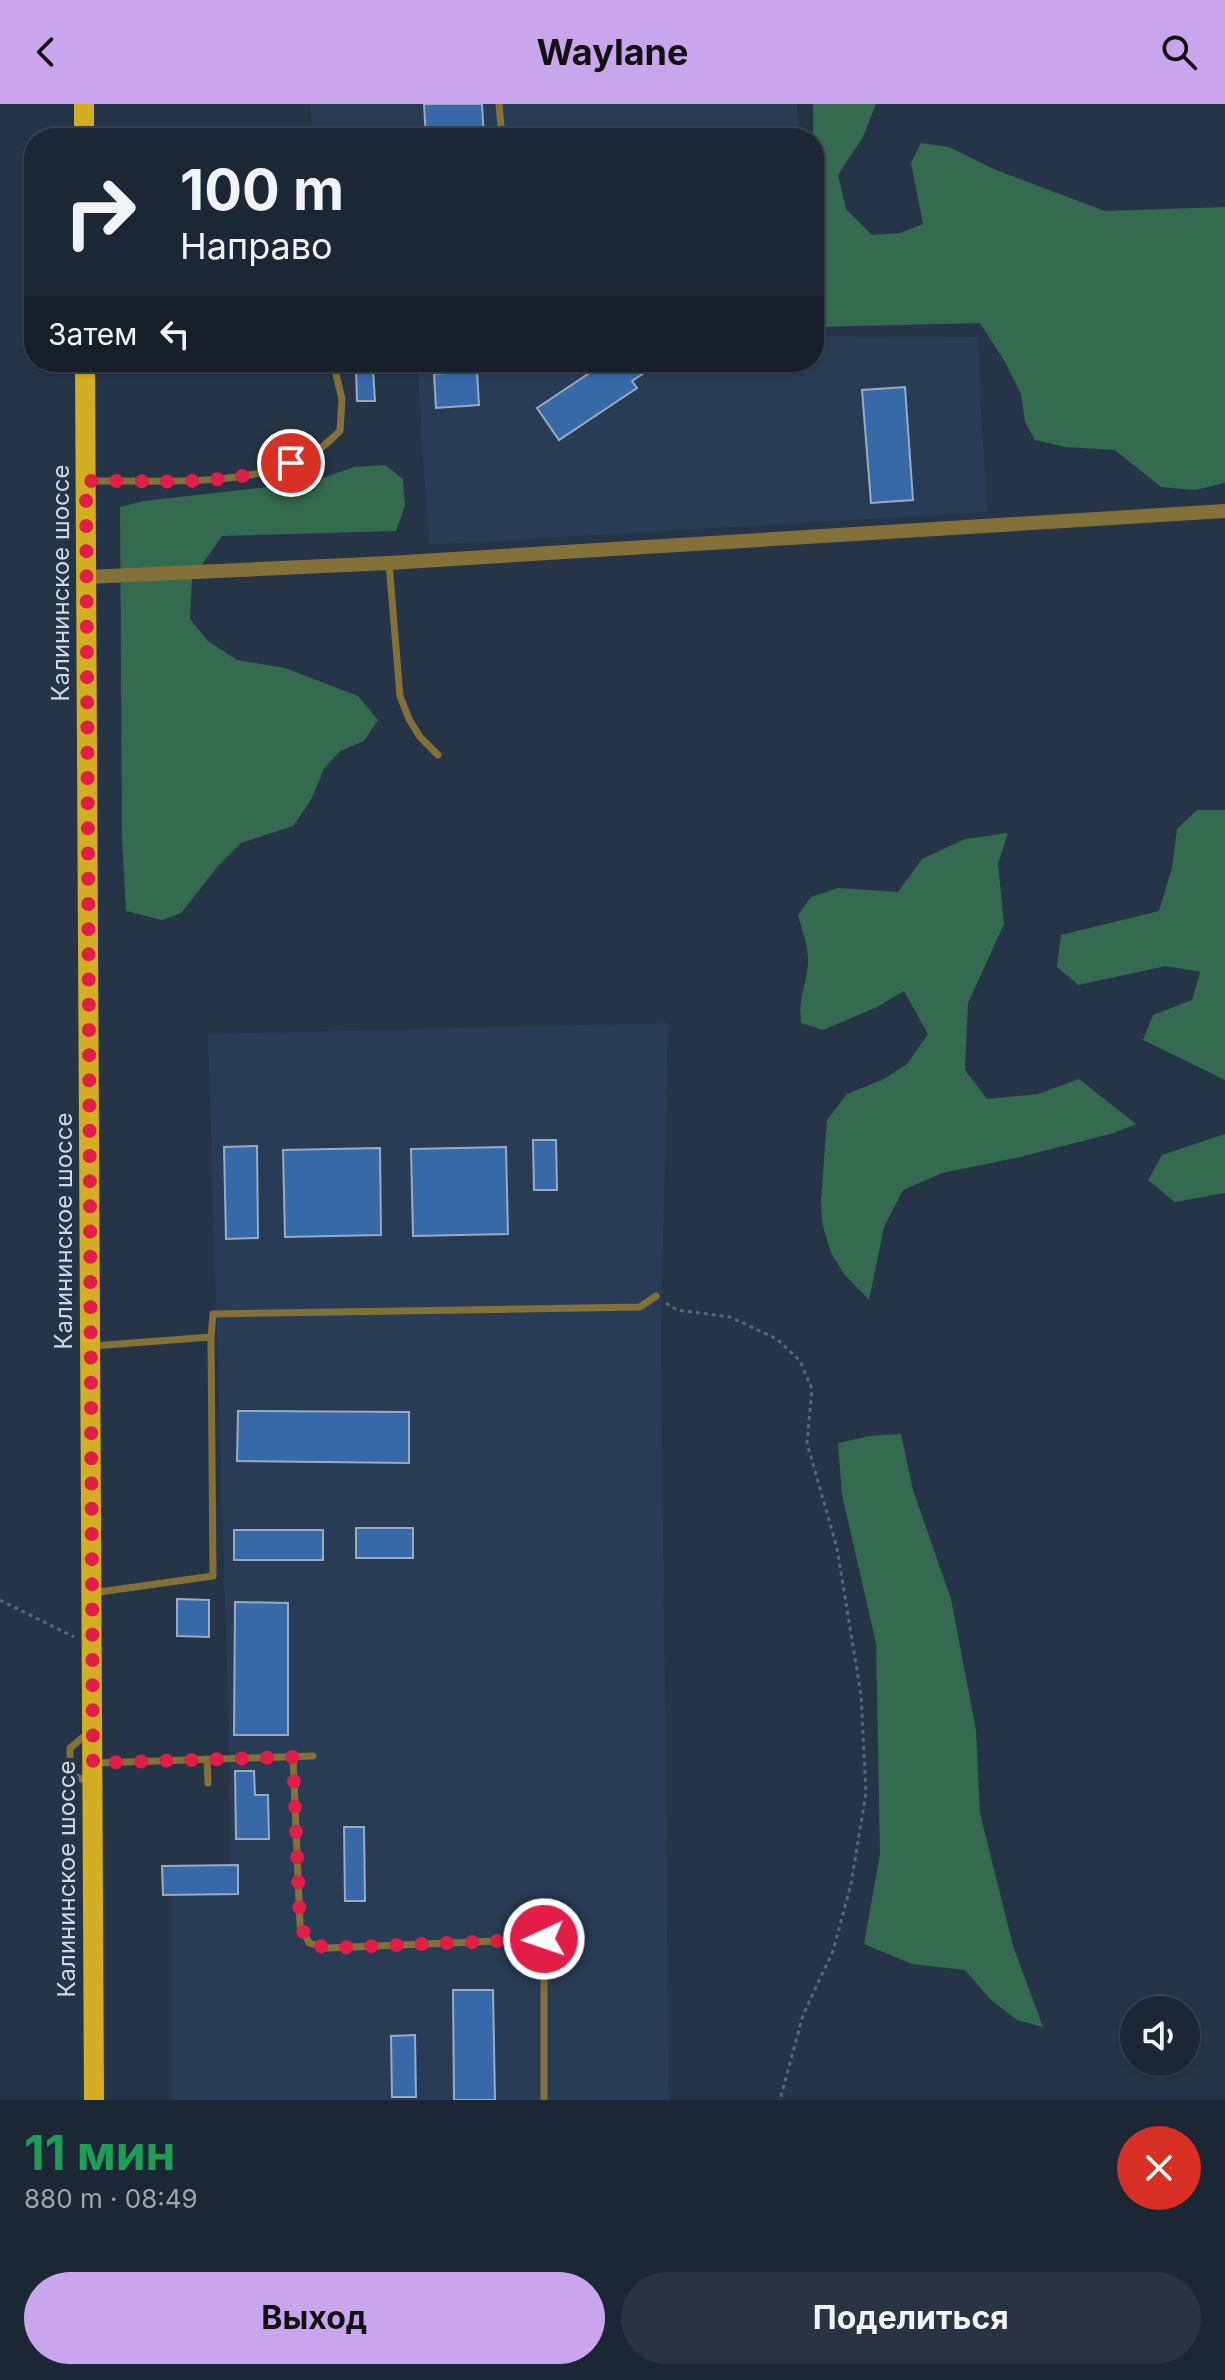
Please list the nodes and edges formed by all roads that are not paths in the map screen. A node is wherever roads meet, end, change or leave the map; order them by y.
1 (84, 104) edge
2 (499, 104) edge
3 (84, 128) edge
4 (501, 128) edge
5 (85, 372) edge
6 (334, 372) edge
7 (86, 481) junction
8 (1225, 511) edge
9 (389, 563) junction
10 (87, 577) junction
11 (438, 755) dead end
12 (656, 1296) road end
13 (211, 1337) junction
14 (91, 1346) junction
15 (92, 1593) junction
16 (313, 1756) dead end
17 (293, 1757) junction
18 (207, 1759) junction
19 (93, 1773) junction
20 (208, 1783) dead end
21 (94, 2100) edge
22 (544, 2100) edge

1 - 3 main road
2 - 4 lane
5 - 7 main road, Калининское шоссе
6 - 7 lane
7 - 10 main road, Калининское шоссе
8 - 9 street
9 - 10 street
9 - 11 lane
10 - 14 main road, Калининское шоссе
12 - 13 lane
13 - 14 lane
13 - 15 lane
14 - 15 main road, Калининское шоссе
15 - 19 main road, Калининское шоссе
16 - 17 lane
17 - 18 lane
17 - 22 lane
18 - 19 lane
18 - 20 lane
19 - 21 main road, Калининское шоссе

